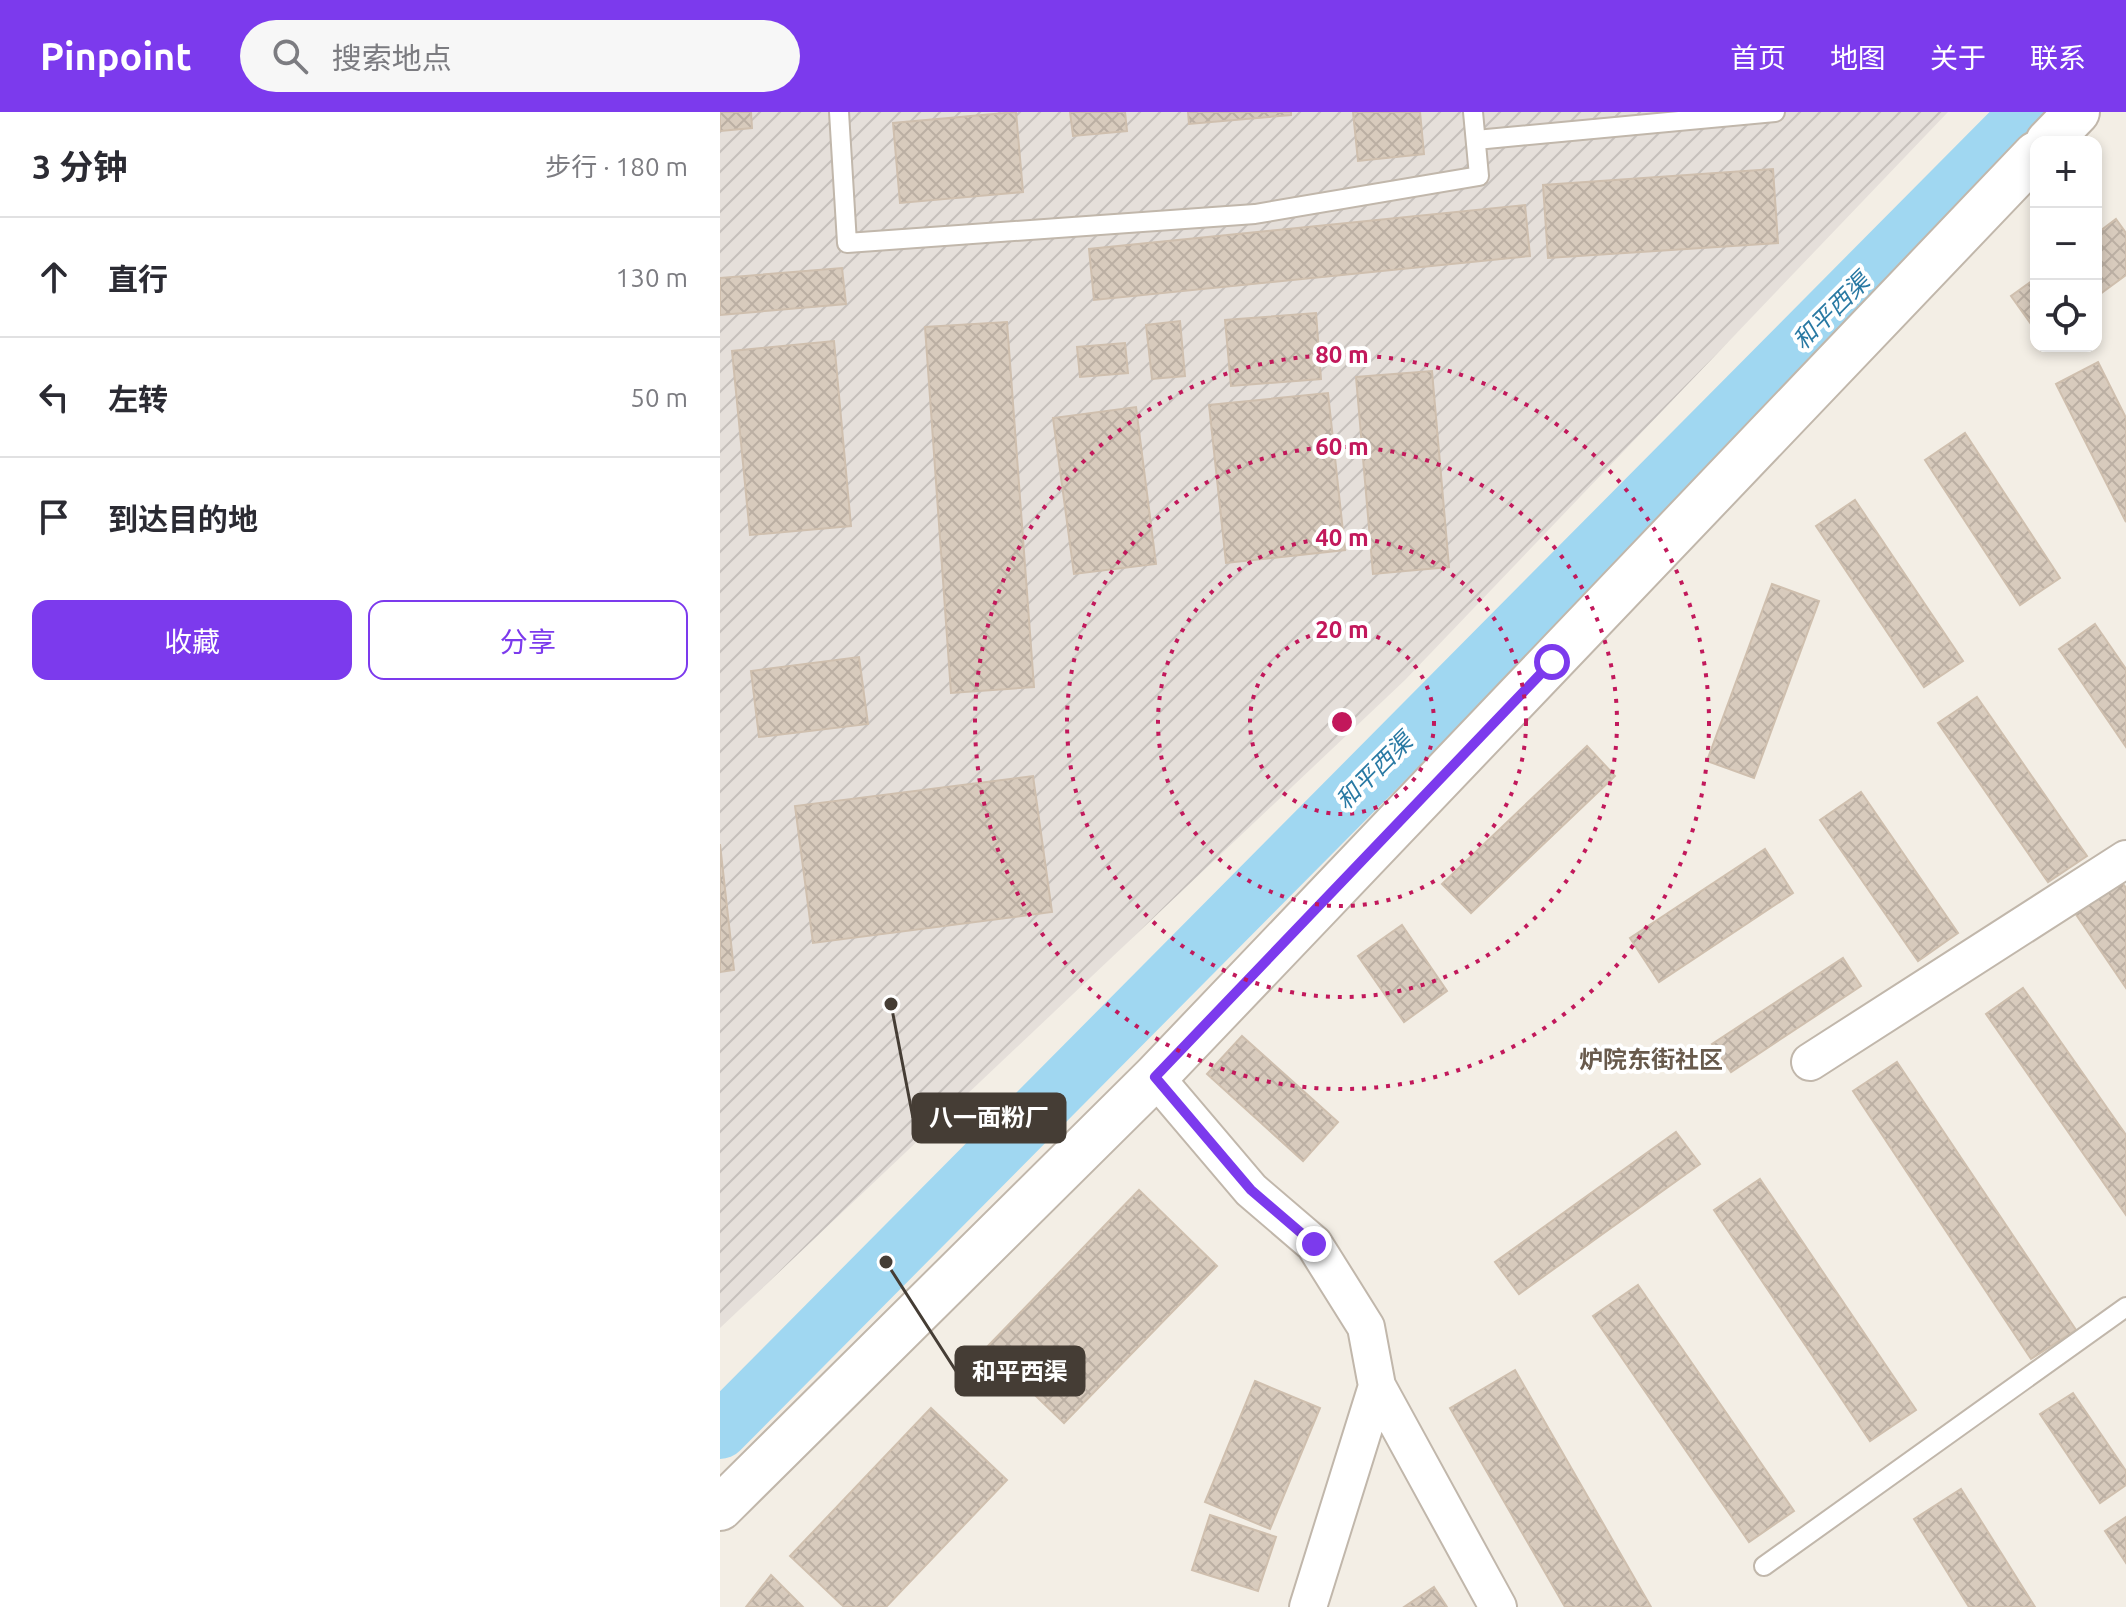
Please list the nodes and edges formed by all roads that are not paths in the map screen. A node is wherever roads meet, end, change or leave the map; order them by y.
1 (839, 112) edge
2 (1473, 112) edge
3 (1775, 112) edge
4 (2077, 112) edge
5 (2054, 136) edge
6 (1476, 140) junction
7 (2030, 160) edge
8 (2126, 859) edge
9 (1810, 1062) dead end
10 (1155, 1077) junction
11 (2126, 1307) edge
12 (1377, 1386) junction
13 (720, 1508) edge
14 (1764, 1566) dead end
15 (1308, 1607) edge
16 (1498, 1607) edge

1 - 6 lane
2 - 6 lane
3 - 6 lane
4 - 5 street
7 - 10 street
8 - 9 street
10 - 12 street
10 - 13 street
11 - 14 lane
12 - 15 street
12 - 16 street

